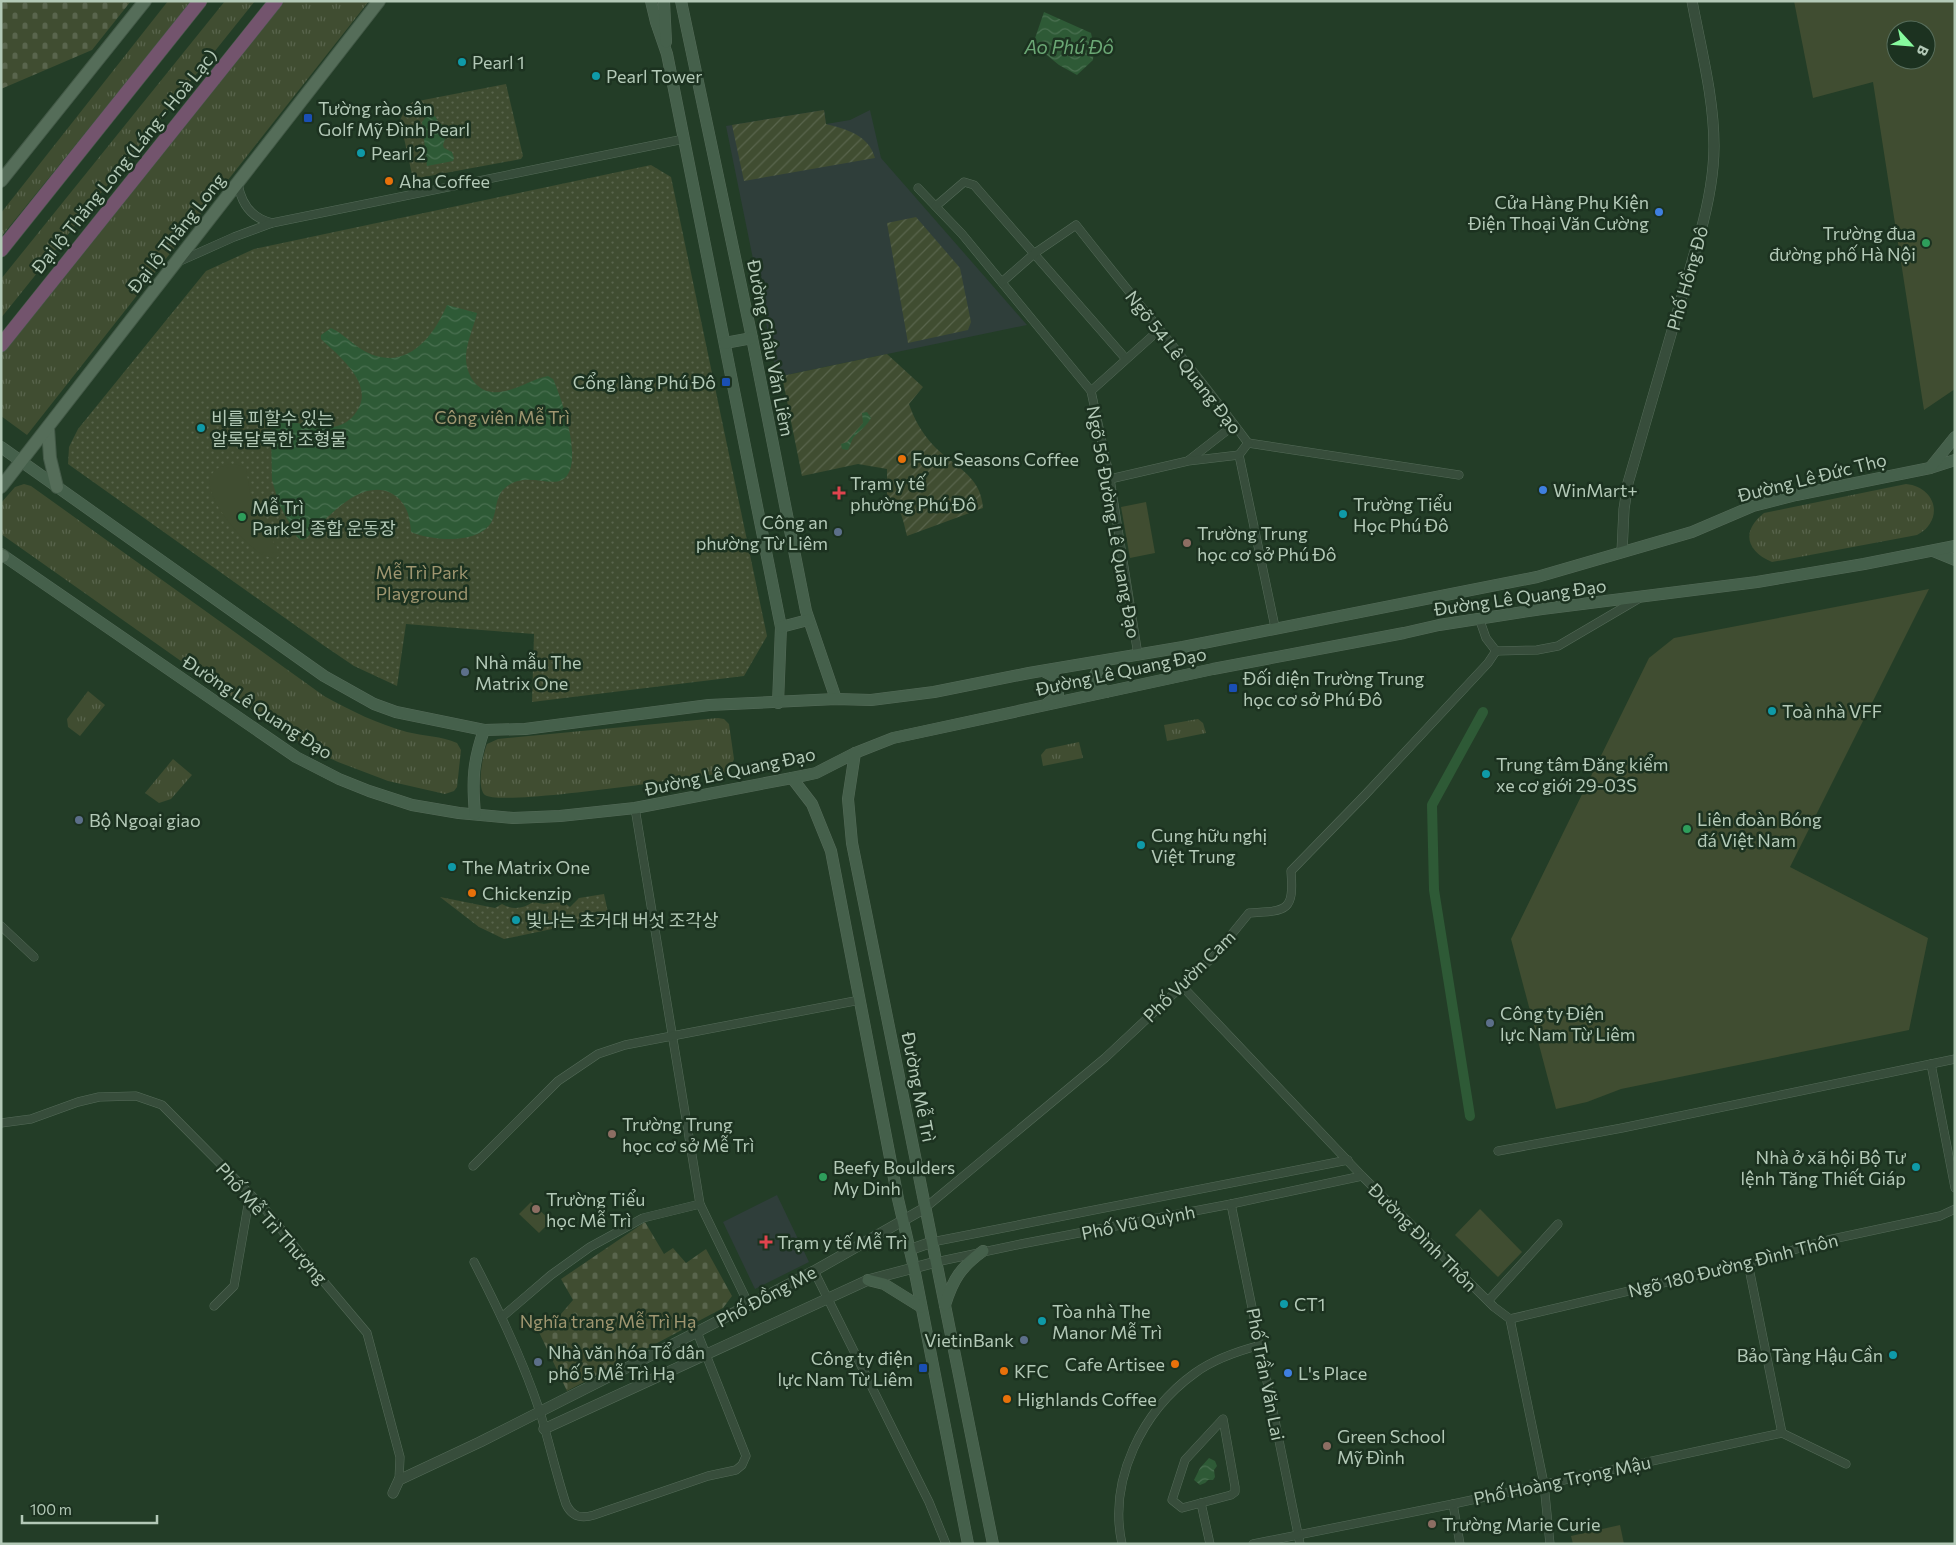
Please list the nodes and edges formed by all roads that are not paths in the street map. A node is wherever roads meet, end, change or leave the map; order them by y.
1 (145, 1) edge
2 (200, 1) edge
3 (276, 1) edge
4 (379, 1) edge
5 (651, 1) edge
6 (681, 1) edge
7 (1692, 1) edge
8 (664, 2) edge
9 (667, 54) junction
10 (684, 139) junction
11 (1, 182) edge
12 (238, 183) junction
13 (918, 188) dead end
14 (936, 206) junction
15 (272, 223) junction
16 (1, 250) edge
17 (1035, 253) junction
18 (174, 264) junction
19 (1002, 282) junction
20 (1159, 330) junction
21 (752, 338) junction
22 (725, 343) junction
23 (1, 345) edge
24 (1126, 358) junction
25 (1091, 391) junction
26 (1234, 425) junction
27 (48, 428) junction
28 (1955, 437) edge
29 (1248, 443) junction
30 (1, 447) edge
31 (1239, 455) junction
32 (1955, 460) edge
33 (22, 461) junction
34 (1188, 461) junction
35 (1930, 468) junction
36 (1459, 475) dead end
37 (1110, 479) junction
38 (1, 487) edge
39 (57, 487) junction
40 (1955, 546) edge
41 (1933, 551) junction
42 (1622, 552) junction
43 (2, 555) edge
44 (1955, 560) edge
45 (1640, 598) junction
46 (1479, 618) junction
47 (808, 620) junction
48 (781, 627) junction
49 (1275, 627) junction
50 (1496, 652) junction
51 (1138, 654) junction
52 (1104, 661) junction
53 (1043, 671) junction
54 (1106, 692) junction
55 (836, 699) junction
56 (778, 702) junction
57 (1047, 704) junction
58 (484, 730) junction
59 (855, 753) junction
60 (792, 778) junction
61 (635, 808) junction
62 (475, 814) junction
63 (852, 844) junction
64 (830, 848) junction
65 (1, 926) edge
66 (34, 957) dead end
67 (1182, 985) junction
68 (860, 1000) junction
69 (674, 1037) junction
70 (1955, 1059) edge
71 (1931, 1064) junction
72 (1, 1123) edge
73 (1498, 1151) dead end
74 (1348, 1160) junction
75 (473, 1166) dead end
76 (1362, 1176) junction
77 (1955, 1188) edge
78 (250, 1194) junction
79 (700, 1204) junction
80 (1231, 1204) junction
81 (925, 1208) junction
82 (1955, 1209) edge
83 (902, 1223) junction
84 (1558, 1224) dead end
85 (932, 1242) junction
86 (909, 1250) junction
87 (983, 1251) junction
88 (474, 1262) dead end
89 (936, 1262) junction
90 (1748, 1263) junction
91 (914, 1268) junction
92 (814, 1271) junction
93 (868, 1280) junction
94 (828, 1298) junction
95 (1488, 1301) junction
96 (749, 1305) junction
97 (214, 1306) dead end
98 (921, 1306) junction
99 (945, 1307) junction
100 (502, 1317) junction
101 (1510, 1319) junction
102 (697, 1332) junction
103 (1261, 1344) junction
104 (706, 1354) junction
105 (540, 1412) junction
106 (544, 1429) junction
107 (1782, 1433) junction
108 (1846, 1464) dead end
109 (399, 1480) junction
110 (1544, 1484) junction
111 (393, 1493) dead end
112 (1201, 1503) junction
113 (1453, 1504) junction
114 (1299, 1534) junction
115 (946, 1544) edge
116 (968, 1544) edge
117 (993, 1544) edge
118 (1122, 1544) edge
119 (1210, 1544) edge
120 (1253, 1544) edge
121 (1300, 1544) edge
122 (1460, 1544) edge
123 (1550, 1544) edge

1 - 11 main road
2 - 16 highway
3 - 23 highway, Đại lộ Thăng Long (Láng - Hoà Lạc)
4 - 12 main road, Đại lộ Thăng Long
5 - 9 main road
6 - 21 main road, Đường Châu Văn Liêm
7 - 42 street, Phố Hồng Đô
8 - 9 main road
9 - 10 main road
10 - 15 street
10 - 22 main road
12 - 15 street
12 - 18 main road, Đại lộ Thăng Long
13 - 14 street, Ngõ 56 Đường Lê Quang Đạo
14 - 17 street
14 - 19 street, Ngõ 56 Đường Lê Quang Đạo
15 - 18 street
17 - 19 street
17 - 20 street, Ngõ 54 Lê Quang Đạo
17 - 24 street
18 - 27 main road, Đại lộ Thăng Long
19 - 25 street, Ngõ 56 Đường Lê Quang Đạo
20 - 24 street
20 - 26 street, Ngõ 54 Lê Quang Đạo
21 - 22 main road
21 - 47 main road, Đường Châu Văn Liêm
22 - 48 main road
24 - 25 street
25 - 37 street, Ngõ 56 Đường Lê Quang Đạo
26 - 29 street, Ngõ 54 Lê Quang Đạo
26 - 34 street
27 - 33 main road, Đại lộ Thăng Long
27 - 39 main road
28 - 35 main road
29 - 31 street, Ngõ 54 Lê Quang Đạo
29 - 36 street
30 - 33 main road, Đường Lê Quang Đạo
31 - 34 street
31 - 49 street, Ngõ 54 Lê Quang Đạo
32 - 35 main road, Đường Lê Đức Thọ
33 - 38 main road, Đại lộ Thăng Long
33 - 39 main road, Đường Lê Quang Đạo
34 - 37 street
35 - 42 main road, Đường Lê Đức Thọ
37 - 51 street, Ngõ 56 Đường Lê Quang Đạo
39 - 58 main road, Đường Lê Quang Đạo
40 - 41 main road
41 - 44 main road
41 - 45 main road
42 - 49 main road, Đường Lê Quang Đạo
43 - 62 main road, Đường Lê Quang Đạo
45 - 46 main road, Đường Lê Quang Đạo
45 - 50 street
46 - 50 street
46 - 54 main road, Đường Lê Quang Đạo
47 - 48 main road
47 - 55 main road, Đường Châu Văn Liêm
48 - 56 main road
49 - 51 main road, Đường Lê Quang Đạo
50 - 67 street, Phố Vườn Cam
51 - 52 main road, Đường Lê Quang Đạo
52 - 53 main road, Đường Lê Quang Đạo
52 - 54 main road
53 - 55 main road, Đường Lê Quang Đạo
53 - 57 main road
54 - 57 main road, Đường Lê Quang Đạo
55 - 56 main road, Đường Lê Quang Đạo
56 - 58 main road, Đường Lê Quang Đạo
57 - 59 main road, Đường Lê Quang Đạo
58 - 62 main road
59 - 60 main road, Đường Lê Quang Đạo
59 - 63 main road, Đường Mễ Trì
60 - 61 main road, Đường Lê Quang Đạo
60 - 64 main road
61 - 62 main road, Đường Lê Quang Đạo
61 - 69 street
63 - 64 main road
63 - 81 main road, Đường Mễ Trì
64 - 68 main road
65 - 66 street
67 - 74 street, Đường Đình Thôn
67 - 81 street, Phố Vườn Cam
68 - 69 street
68 - 83 main road
69 - 75 street
69 - 79 street
70 - 71 street
71 - 73 street
71 - 77 street
72 - 78 street, Phố Mễ Trì Thượng
74 - 76 street, Đường Đình Thôn
74 - 85 street, Phố Vũ Quỳnh
76 - 80 street, Phố Vũ Quỳnh
76 - 95 street, Đường Đình Thôn
78 - 97 street
78 - 109 street, Phố Mễ Trì Thượng
79 - 96 street
79 - 100 street
80 - 87 street, Phố Vũ Quỳnh
80 - 103 street, Phố Trần Văn Lai
81 - 83 street, Phố Đồng Me
81 - 85 main road, Đường Mễ Trì
82 - 90 street, Ngõ 180 Đường Đình Thôn
83 - 86 main road
83 - 92 street, Phố Đồng Me
84 - 95 street
85 - 86 street
85 - 89 main road, Đường Mễ Trì
86 - 91 main road
87 - 89 street, Phố Vũ Quỳnh
87 - 99 main road
88 - 100 street
89 - 91 street, Phố Vũ Quỳnh
89 - 99 main road, Đường Mễ Trì
90 - 101 street, Ngõ 180 Đường Đình Thôn
90 - 107 street
91 - 93 street, Phố Đồng Me
91 - 98 main road
92 - 94 street
92 - 96 street, Phố Đồng Me
93 - 94 street, Phố Đồng Me
93 - 98 main road
94 - 104 street, Phố Đồng Me
94 - 115 street
95 - 101 street, Đường Đình Thôn
96 - 102 street, Phố Đồng Me
98 - 116 main road
99 - 117 main road, Đường Mễ Trì
100 - 105 street
101 - 110 street
102 - 104 street
102 - 105 street, Phố Đồng Me
103 - 114 street, Phố Trần Văn Lai
103 - 118 street
104 - 106 street, Phố Đồng Me
104 - 106 street
105 - 106 street
105 - 109 street, Phố Đồng Me
107 - 108 street
107 - 110 street, Phố Hoàng Trọng Mậu
109 - 111 street
110 - 113 street, Phố Hoàng Trọng Mậu
110 - 123 street
112 - 112 street
112 - 119 street
113 - 114 street, Phố Hoàng Trọng Mậu
113 - 122 street
114 - 120 street, Phố Hoàng Trọng Mậu
114 - 121 street, Phố Trần Văn Lai

